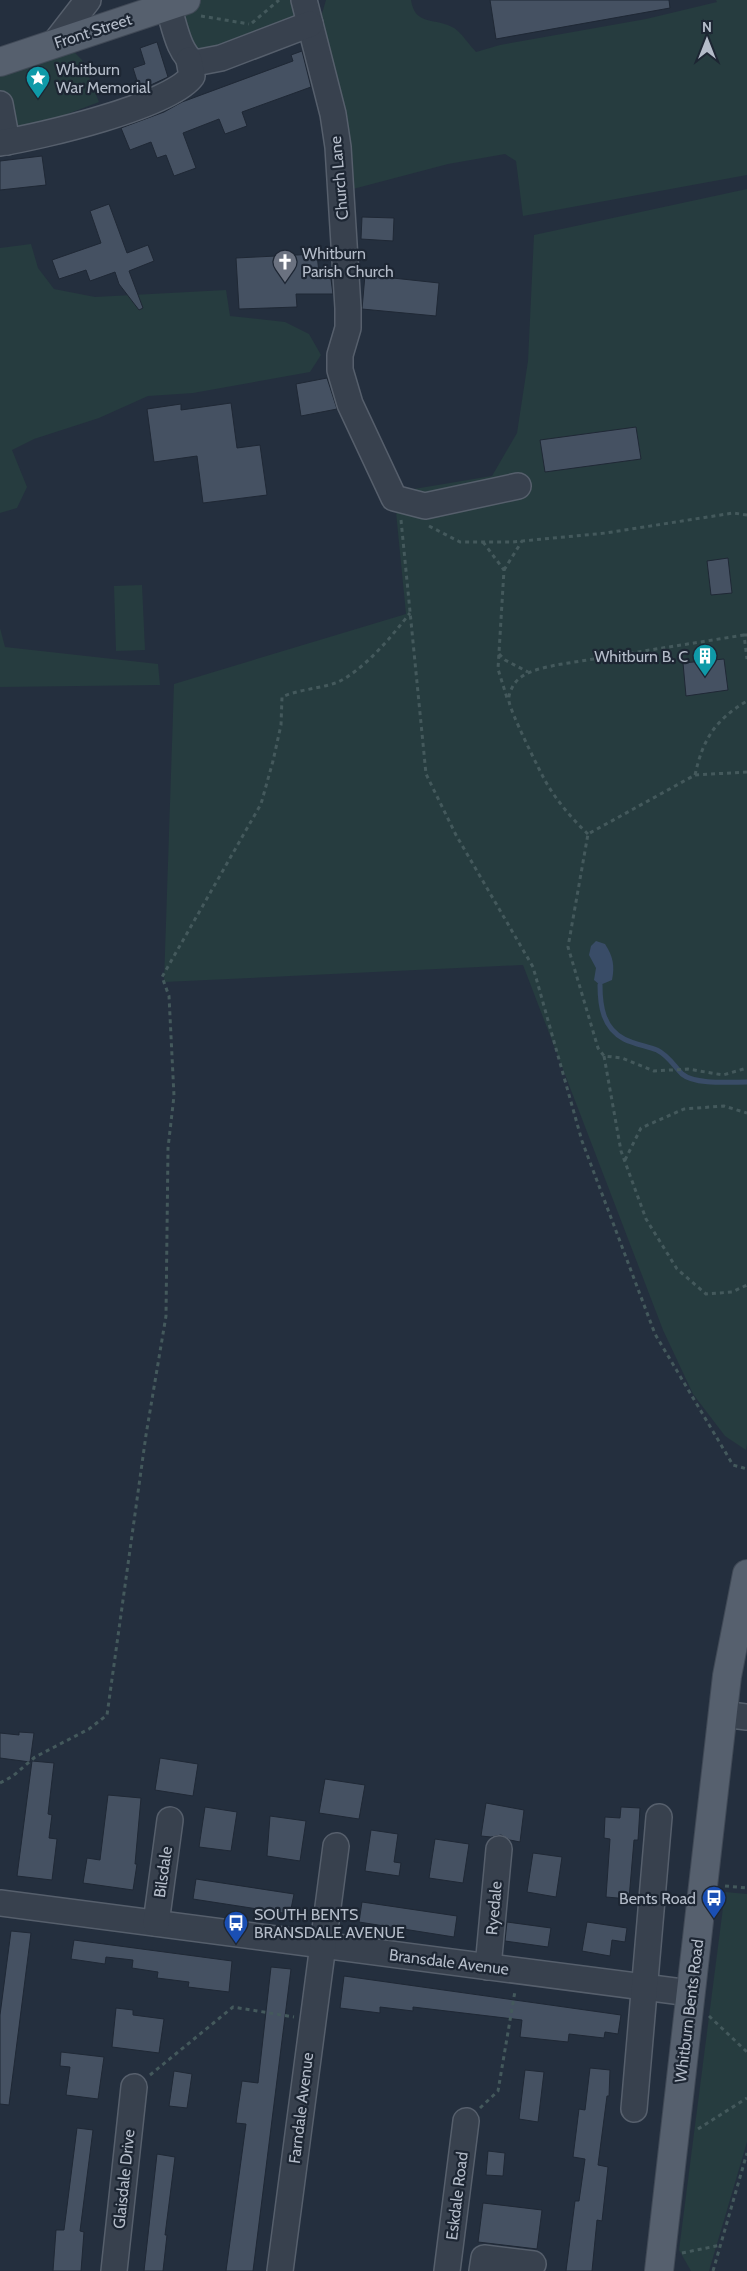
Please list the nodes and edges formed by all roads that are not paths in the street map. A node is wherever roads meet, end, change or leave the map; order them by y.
1 (88, 0) edge
2 (304, 0) edge
3 (174, 5) edge
4 (310, 24) junction
5 (54, 44) junction
6 (189, 60) junction
7 (0, 62) edge
8 (0, 104) edge
9 (4, 143) edge
10 (518, 486) dead end
11 (747, 1574) edge
12 (735, 1715) edge
13 (659, 1818) dead end
14 (170, 1820) dead end
15 (336, 1846) dead end
16 (499, 1849) dead end
17 (0, 1903) edge
18 (156, 1923) junction
19 (322, 1945) junction
20 (488, 1967) junction
21 (644, 1987) junction
22 (690, 1993) junction
23 (134, 2088) road end
24 (634, 2109) dead end
25 (466, 2121) road end
26 (533, 2264) dead end
27 (114, 2271) edge
28 (280, 2271) edge
29 (448, 2271) edge
30 (482, 2271) edge
31 (659, 2271) edge

1 - 5 street
2 - 4 street, Church Lane
3 - 5 main road, Front Street
3 - 6 street
4 - 6 street
4 - 10 street, Church Lane
5 - 7 main road, Front Street
6 - 9 street
8 - 9 street
11 - 12 main road, Whitburn Bents Road
12 - 22 main road, Whitburn Bents Road
13 - 21 street
14 - 18 street, Bilsdale
15 - 19 street, Farndale Avenue
16 - 20 street, Ryedale
17 - 18 street, Bransdale Avenue
18 - 19 street, Bransdale Avenue
19 - 20 street, Bransdale Avenue
19 - 28 street, Farndale Avenue
20 - 21 street, Bransdale Avenue
21 - 22 street, Bransdale Avenue
21 - 24 street
22 - 31 main road, Whitburn Bents Road
23 - 27 street, Glaisdale Drive
25 - 29 street, Eskdale Road
26 - 30 street

